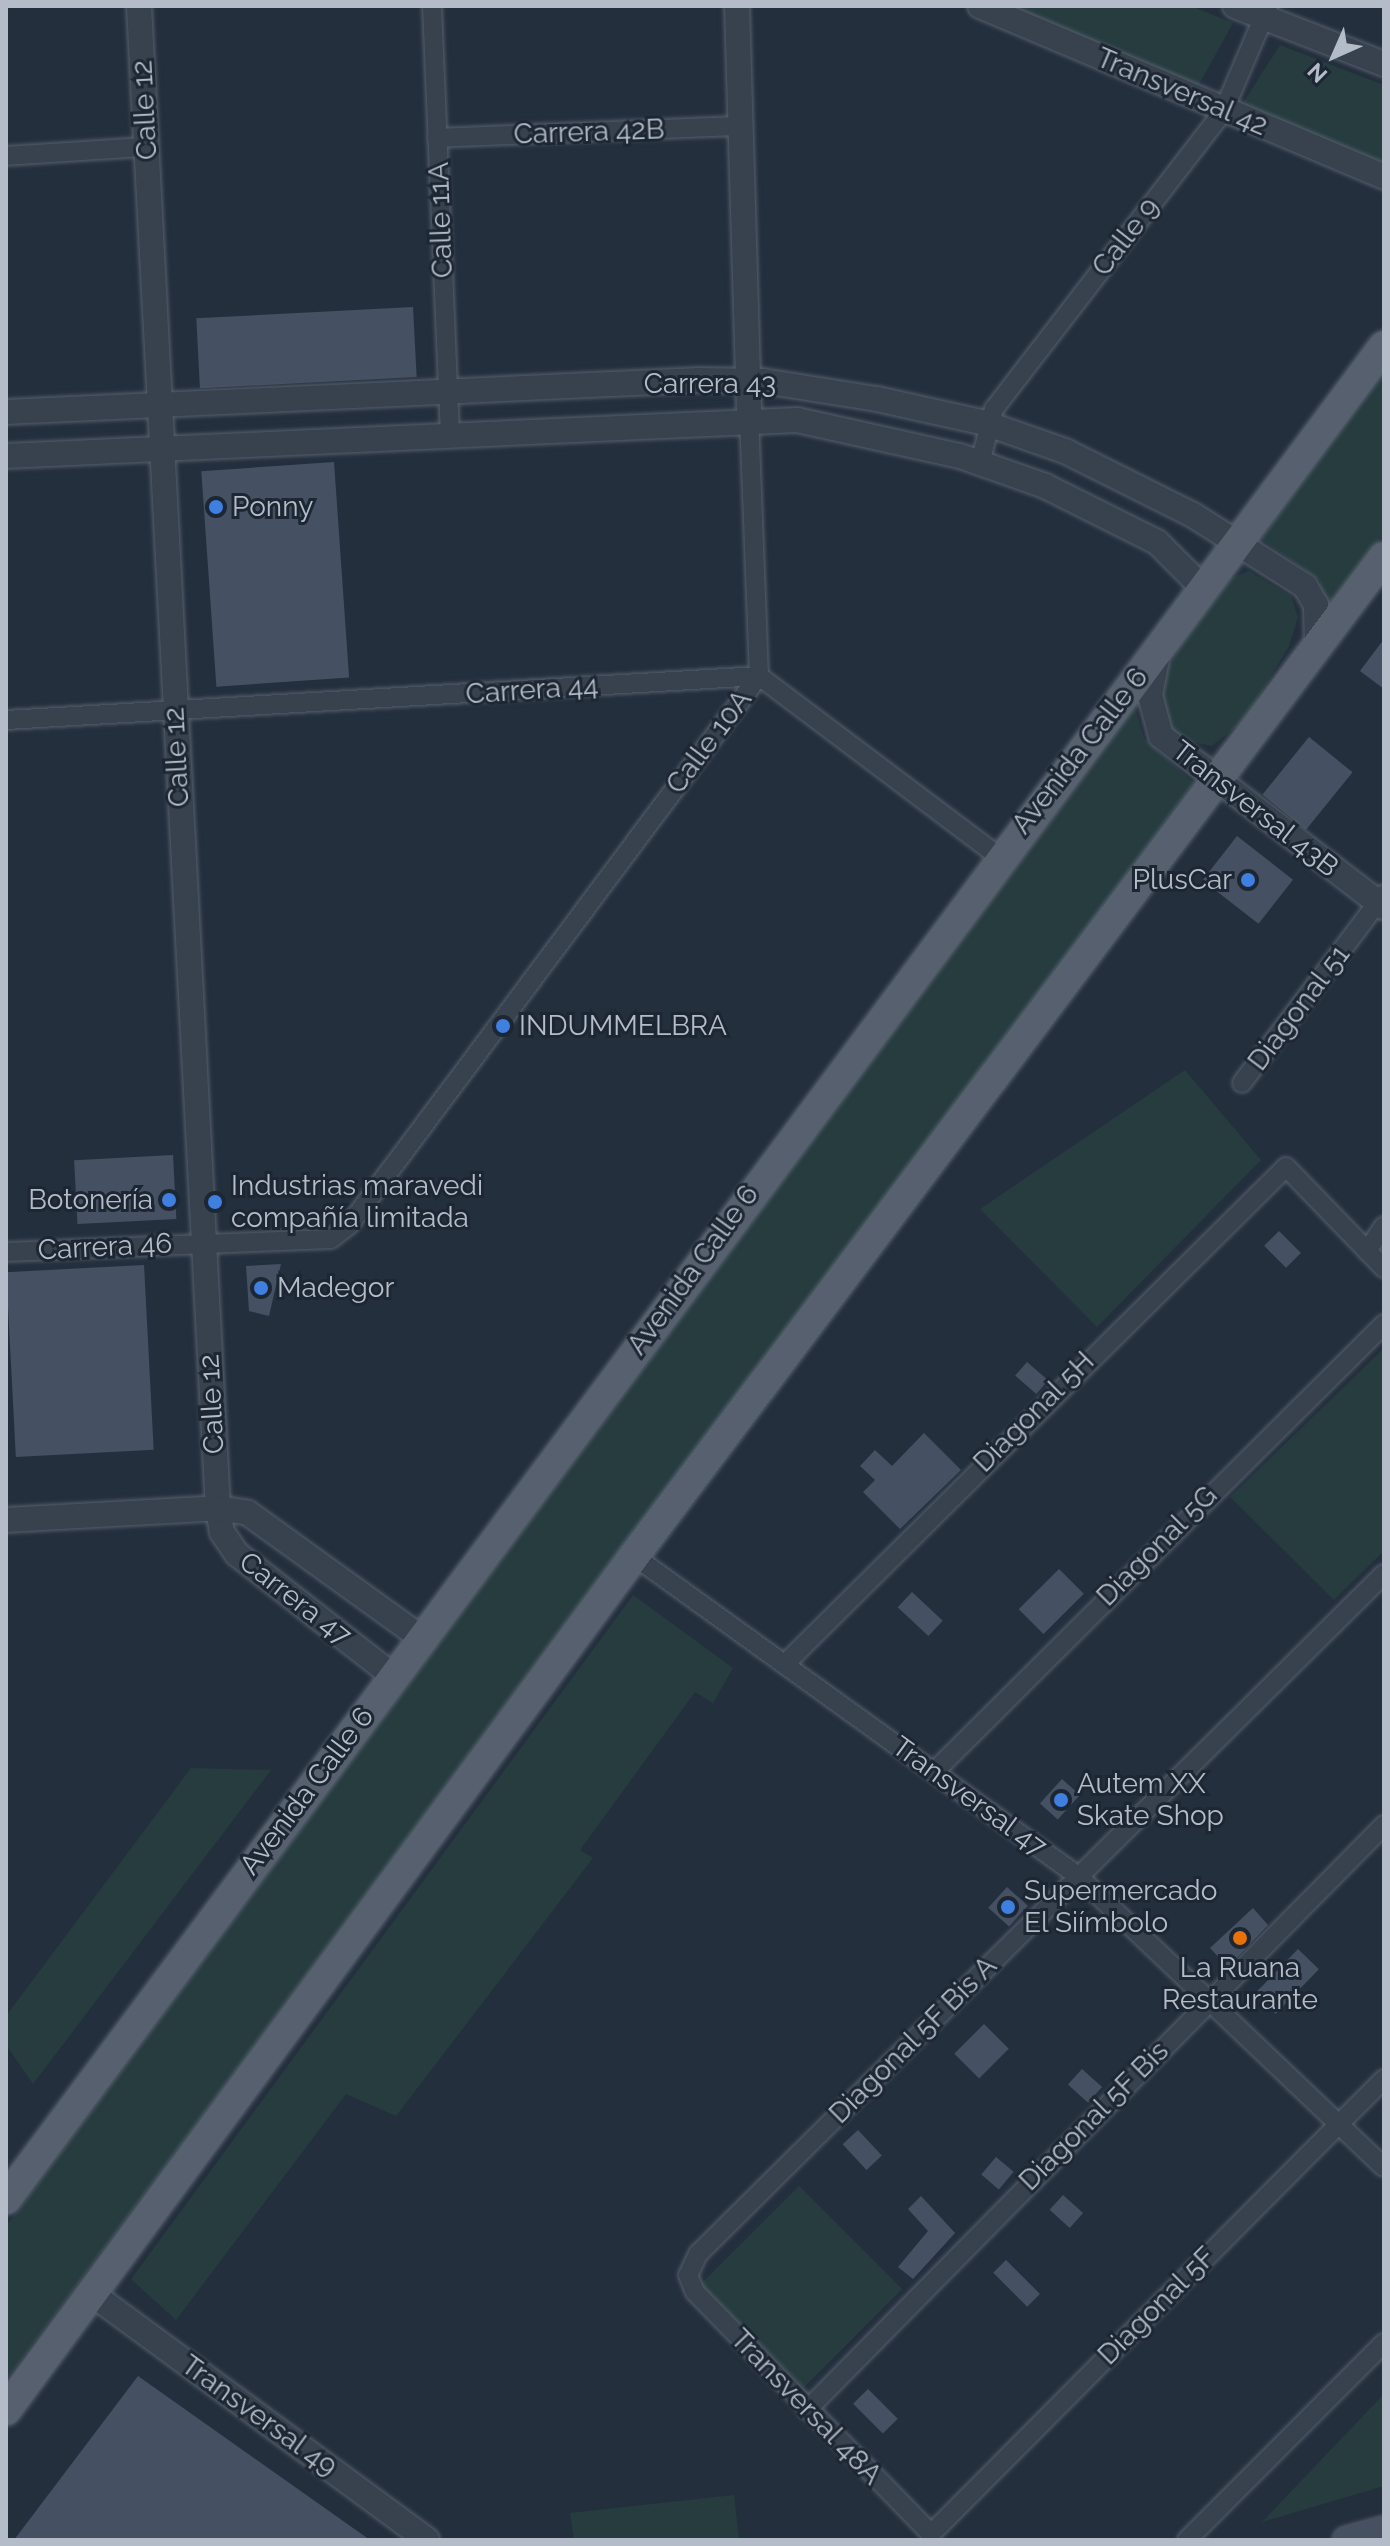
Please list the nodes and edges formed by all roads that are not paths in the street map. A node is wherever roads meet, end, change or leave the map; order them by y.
1 (139, 6) edge
2 (432, 6) edge
3 (737, 6) edge
4 (980, 6) edge
5 (1235, 6) edge
6 (1266, 12) edge
7 (1384, 64) edge
8 (1224, 110) junction
9 (741, 126) junction
10 (437, 138) junction
11 (147, 147) junction
12 (6, 156) edge
13 (1384, 177) edge
14 (1384, 346) edge
15 (748, 381) junction
16 (448, 392) junction
17 (159, 405) junction
18 (6, 412) edge
19 (749, 418) junction
20 (989, 425) junction
21 (450, 434) junction
22 (161, 450) junction
23 (6, 456) edge
24 (980, 463) junction
25 (1240, 543) junction
26 (1384, 557) edge
27 (1204, 589) junction
28 (1159, 647) junction
29 (1317, 647) junction
30 (759, 676) junction
31 (175, 713) junction
32 (6, 720) edge
33 (1215, 783) junction
34 (999, 857) junction
35 (1382, 901) edge
36 (1242, 1083) dead end
37 (1384, 1226) edge
38 (203, 1242) junction
39 (1367, 1251) junction
40 (6, 1252) edge
41 (1384, 1268) edge
42 (1384, 1324) edge
43 (218, 1508) junction
44 (6, 1520) edge
45 (634, 1556) junction
46 (1384, 1574) edge
47 (421, 1638) junction
48 (786, 1663) junction
49 (393, 1676) junction
50 (934, 1772) junction
51 (1384, 1825) edge
52 (1078, 1876) junction
53 (1211, 1997) junction
54 (1384, 2079) edge
55 (1341, 2123) junction
56 (1384, 2167) edge
57 (6, 2199) edge
58 (688, 2275) joint
59 (91, 2293) junction
60 (1384, 2343) edge
61 (6, 2410) edge
62 (807, 2410) junction
63 (1384, 2530) edge
64 (931, 2534) joint
65 (427, 2540) edge
66 (1187, 2540) edge
67 (1346, 2540) edge

1 - 11 street, Calle 12
2 - 10 street, Calle 11A
3 - 9 street, Calle 10A
4 - 8 street, Transversal 42
5 - 6 street
6 - 7 street
6 - 8 street, Calle 9
8 - 13 street, Transversal 42
8 - 20 street, Calle 9
9 - 10 street, Carrera 42B
9 - 15 street, Calle 10A
10 - 16 street, Calle 11A
11 - 12 street
11 - 17 street, Calle 12
14 - 25 main road, Avenida Calle 6
15 - 16 street, Carrera 43
15 - 19 street, Calle 10A
15 - 20 street, Carrera 43
16 - 17 street, Carrera 43
16 - 21 street, Calle 11A
17 - 18 street, Carrera 43
17 - 22 street, Calle 12
19 - 21 street, Carrera 43
19 - 24 street, Carrera 43
19 - 30 street, Calle 10A
20 - 24 street, Calle 9
20 - 25 street, Carrera 43
21 - 22 street, Carrera 43
22 - 23 street, Carrera 43
22 - 31 street, Calle 12
24 - 27 street, Carrera 43
25 - 27 main road, Avenida Calle 6
25 - 29 street, Carrera 43
26 - 29 main road
27 - 28 main road, Avenida Calle 6
28 - 33 street, Transversal 43B
28 - 34 main road, Avenida Calle 6
29 - 33 main road
30 - 31 street, Carrera 44
30 - 34 street
30 - 38 street, Calle 10A
31 - 32 street, Carrera 44
31 - 38 street, Calle 12
33 - 35 street, Transversal 43B
33 - 45 main road
34 - 47 main road, Avenida Calle 6
35 - 36 street, Diagonal 51
37 - 39 street
38 - 40 street, Carrera 46
38 - 43 street, Calle 12
39 - 41 street
39 - 48 street, Diagonal 5H
42 - 50 street, Diagonal 5G
43 - 44 street, Carrera 47
43 - 47 street, Carrera 47
43 - 49 street, Carrera 47
45 - 48 street, Transversal 47
45 - 59 main road
46 - 52 street, Diagonal 5F Bis A
47 - 49 main road, Avenida Calle 6
48 - 50 street, Transversal 47
49 - 57 main road, Avenida Calle 6
50 - 52 street, Transversal 47
51 - 53 street, Diagonal 5F Bis
52 - 53 street, Transversal 47
52 - 58 street, Diagonal 5F Bis A
53 - 55 street, Transversal 47
53 - 62 street, Diagonal 5F Bis
54 - 55 street, Diagonal 5F
55 - 56 street, Transversal 47
55 - 64 street, Diagonal 5F
58 - 62 street, Transversal 48A
59 - 61 main road
59 - 65 street, Transversal 49
60 - 66 street
62 - 64 street, Transversal 48A
63 - 67 main road

